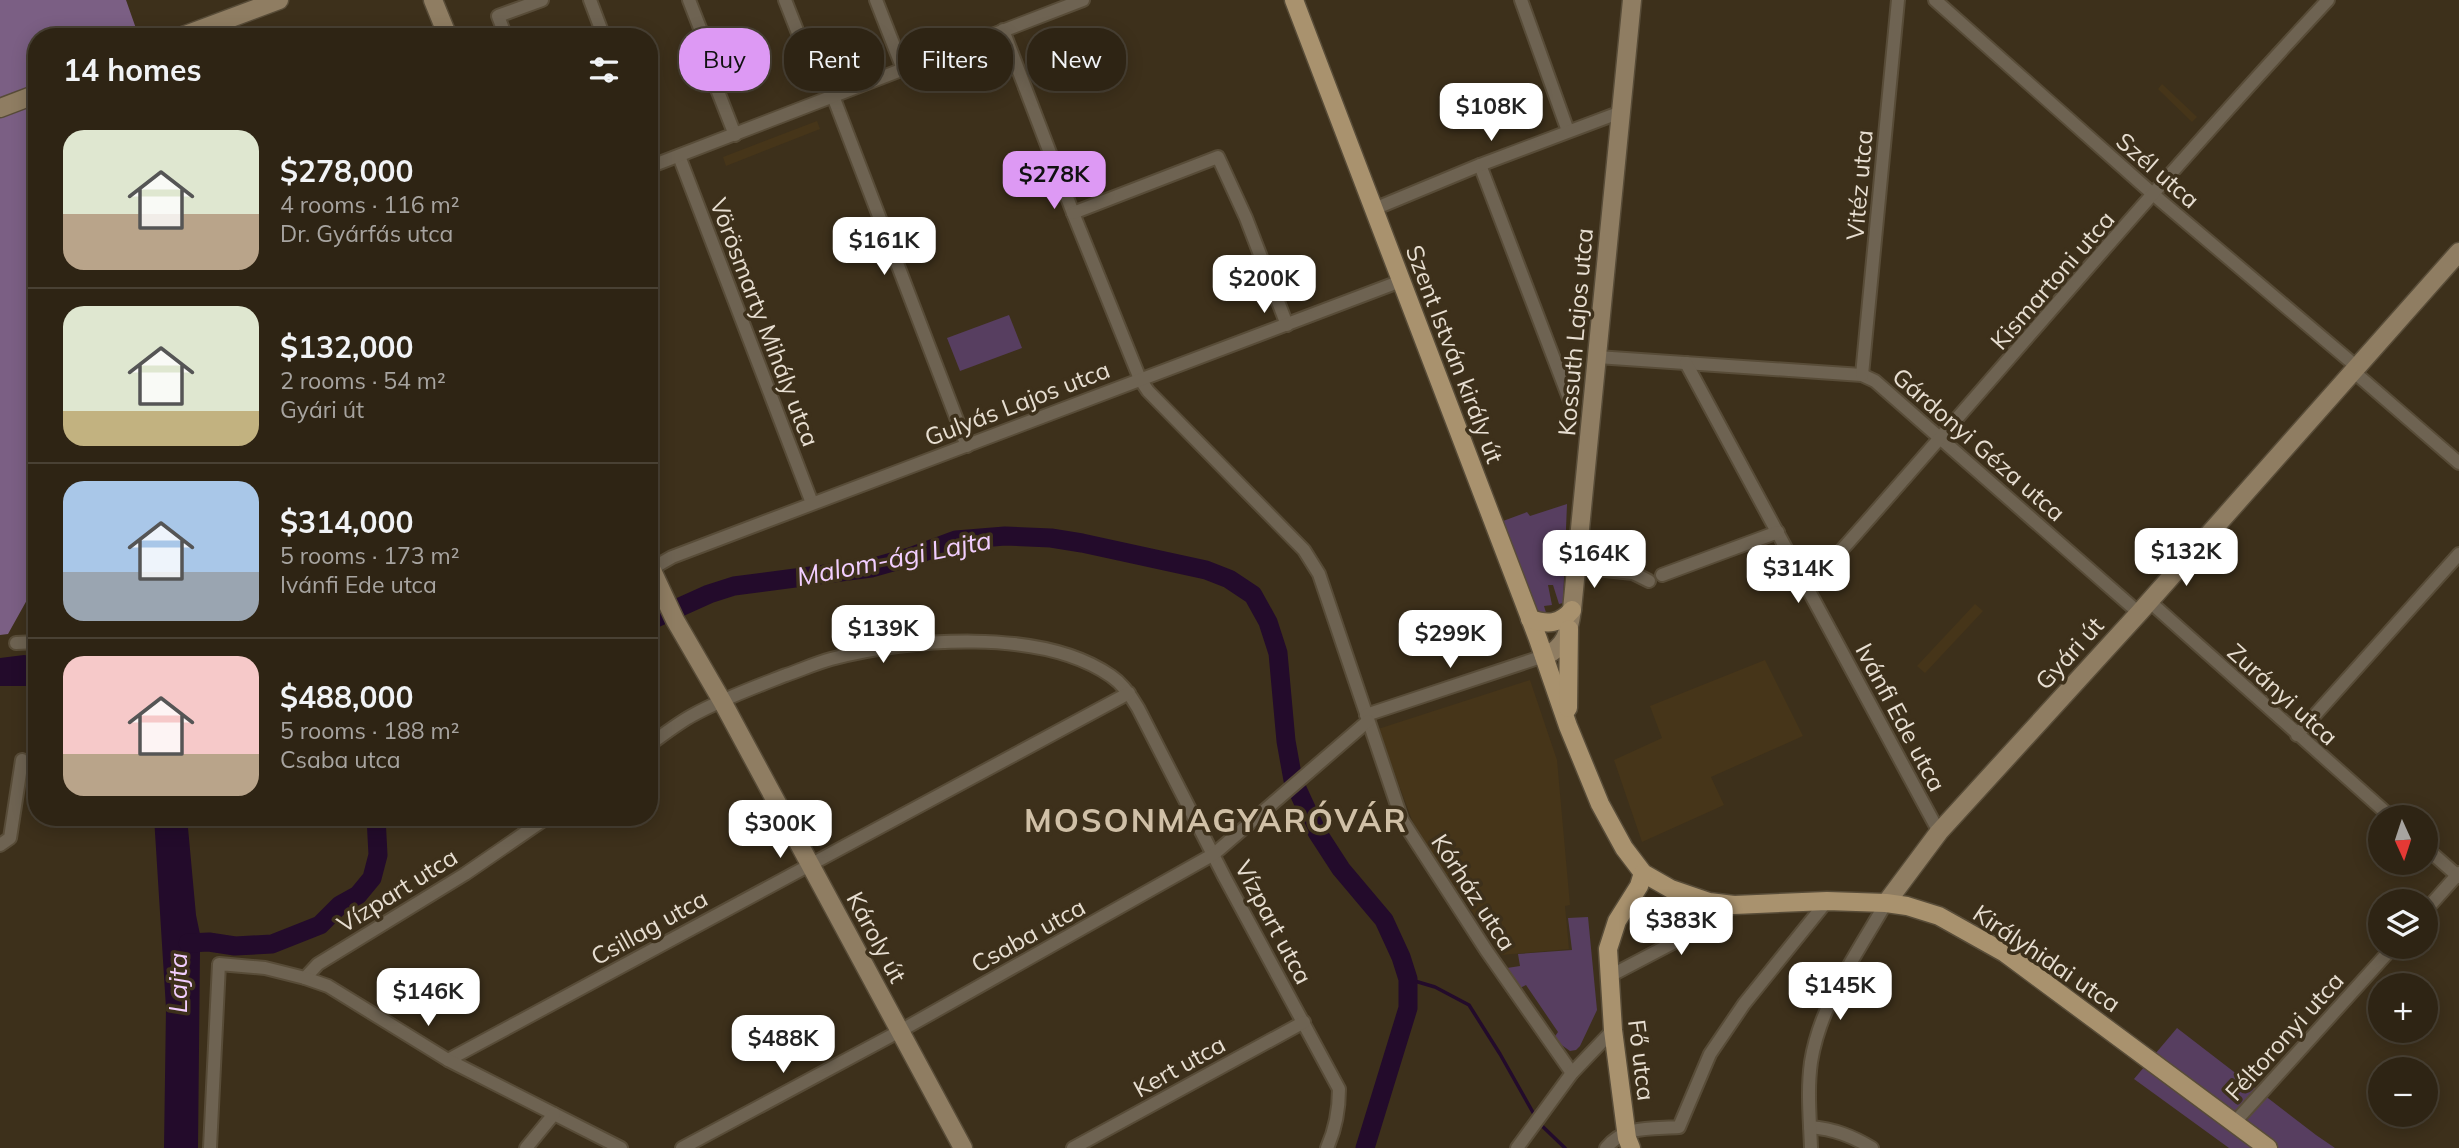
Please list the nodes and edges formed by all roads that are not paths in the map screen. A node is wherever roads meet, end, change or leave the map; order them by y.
1 (279, 0) edge
2 (433, 0) edge
3 (542, 0) edge
4 (590, 0) edge
5 (689, 0) edge
6 (785, 0) edge
7 (876, 0) edge
8 (1083, 0) edge
9 (1294, 0) edge
10 (1521, 0) edge
11 (1632, 0) edge
12 (1898, 0) edge
13 (1935, 0) edge
14 (2328, 0) edge
15 (204, 28) edge
16 (444, 28) edge
17 (503, 28) edge
18 (601, 28) edge
19 (796, 28) edge
20 (1008, 28) edge
21 (898, 56) edge
22 (1013, 56) edge
23 (898, 71) edge
24 (832, 96) junction
25 (28, 97) edge
26 (0, 108) edge
27 (1621, 112) junction
28 (1568, 131) junction
29 (735, 135) junction
30 (679, 156) junction
31 (658, 164) edge
32 (1480, 165) junction
33 (2154, 195) junction
34 (1374, 209) junction
35 (1073, 213) junction
36 (2459, 252) edge
37 (1401, 281) junction
38 (1287, 324) junction
39 (1597, 357) junction
40 (1686, 363) junction
41 (2355, 369) junction
42 (1862, 375) junction
43 (1140, 379) junction
44 (1572, 407) dead end
45 (1941, 438) junction
46 (967, 446) junction
47 (2459, 463) edge
48 (812, 503) junction
49 (1778, 532) junction
50 (2459, 554) edge
51 (658, 563) edge
52 (1577, 567) junction
53 (1662, 575) dead end
54 (1649, 581) dead end
55 (1808, 588) junction
56 (659, 599) edge
57 (2144, 607) junction
58 (1572, 610) junction
59 (1530, 619) junction
60 (1569, 629) junction
61 (28, 642) edge
62 (16, 643) dead end
63 (1544, 656) junction
64 (1129, 693) junction
65 (722, 701) junction
66 (1367, 718) junction
67 (1568, 726) junction
68 (2297, 735) junction
69 (658, 740) edge
70 (22, 760) dead end
71 (2377, 805) edge
72 (535, 826) edge
73 (1939, 832) junction
74 (0, 845) edge
75 (1214, 854) junction
76 (2438, 858) edge
77 (810, 863) junction
78 (1643, 873) junction
79 (2458, 875) edge
80 (2438, 898) edge
81 (1827, 901) junction
82 (1886, 902) junction
83 (1734, 905) junction
84 (2382, 959) edge
85 (1608, 977) junction
86 (305, 978) junction
87 (1304, 1022) junction
88 (1613, 1030) junction
89 (900, 1031) junction
90 (448, 1060) junction
91 (1572, 1073) junction
92 (554, 1114) junction
93 (2235, 1122) junction
94 (1810, 1127) junction
95 (1629, 1140) edge
96 (210, 1148) edge
97 (526, 1148) edge
98 (621, 1148) edge
99 (682, 1148) edge
100 (963, 1148) edge
101 (1073, 1148) edge
102 (1327, 1148) edge
103 (1517, 1148) edge
104 (1606, 1148) edge
105 (1811, 1148) edge
106 (1872, 1148) edge
107 (2268, 1148) edge

1 - 15 street
2 - 16 street
3 - 17 street
4 - 18 street
5 - 29 street
6 - 19 street
7 - 21 street
8 - 20 street
9 - 34 main road, Szent István király út
10 - 28 street
11 - 27 street, Kossuth Lajos utca
12 - 42 street, Vitéz utca
13 - 33 street, Szél utca
14 - 33 street, Kismartoni utca
22 - 35 street, Kórház utca
23 - 24 street
24 - 29 street
24 - 46 street
25 - 26 street
27 - 28 street
27 - 39 street, Kossuth Lajos utca
28 - 32 street
29 - 30 street
30 - 31 street
30 - 48 street, Vörösmarty Mihály utca
32 - 34 street
32 - 44 street
33 - 41 street, Szél utca
33 - 45 street, Kismartoni utca
34 - 37 main road, Szent István király út
35 - 38 street
35 - 43 street, Kórház utca
36 - 41 street, Gyári út
37 - 38 street, Gulyás Lajos utca
37 - 59 main road, Szent István király út
38 - 43 street, Gulyás Lajos utca
39 - 40 street, Gárdonyi Géza utca
39 - 52 street, Kossuth Lajos utca
40 - 42 street, Gárdonyi Géza utca
40 - 49 street, Ivánfi Ede utca
41 - 47 street, Szél utca
41 - 57 street, Gyári út
42 - 45 street, Gárdonyi Géza utca
43 - 46 street, Gulyás Lajos utca
43 - 66 street, Kórház utca
45 - 55 street, Kismartoni utca
45 - 57 street, Gárdonyi Géza utca
46 - 48 street, Gulyás Lajos utca
48 - 51 street, Gulyás Lajos utca
49 - 53 street
49 - 55 street, Ivánfi Ede utca
50 - 68 street
52 - 54 street
52 - 58 street, Kossuth Lajos utca
55 - 73 street, Ivánfi Ede utca
56 - 65 street, Károly út
57 - 68 street, Zurányi utca
57 - 73 street, Gyári út
58 - 59 main road
58 - 60 street, Kossuth Lajos utca
59 - 63 main road, Szent István király út
60 - 63 street
60 - 67 main road
61 - 62 street
63 - 66 street, Csaba utca
63 - 67 main road, Szent István király út
64 - 65 street, Vízpart utca
64 - 75 street, Vízpart utca
64 - 77 street, Csillag utca
65 - 69 street, Vízpart utca
65 - 77 street, Károly út
66 - 75 street, Csaba utca
66 - 91 street, Kórház utca
67 - 78 main road, Királyhidai utca
68 - 71 street, Zurányi utca
70 - 74 street
72 - 86 street, Vízpart utca
73 - 82 street, Gyári út
75 - 87 street, Vízpart utca
75 - 89 street, Csaba utca
76 - 79 street
77 - 89 street, Károly út
77 - 90 street, Csillag utca
78 - 83 main road, Királyhidai utca
78 - 85 main road, Fő utca
79 - 80 street
81 - 82 main road, Királyhidai utca
81 - 83 main road, Királyhidai utca
81 - 95 street
82 - 93 main road, Királyhidai utca
82 - 94 street
83 - 85 street
84 - 93 street, Féltoronyi utca
85 - 88 main road, Fő utca
86 - 90 street
86 - 96 street
87 - 101 street, Kert utca
87 - 102 street, Vízpart utca
88 - 91 street
88 - 95 main road, Fő utca
89 - 99 street, Csaba utca
89 - 100 street, Károly út
90 - 92 street
91 - 103 street
92 - 97 street
92 - 98 street
93 - 107 main road, Királyhidai utca
94 - 105 street
94 - 106 street
95 - 104 street

